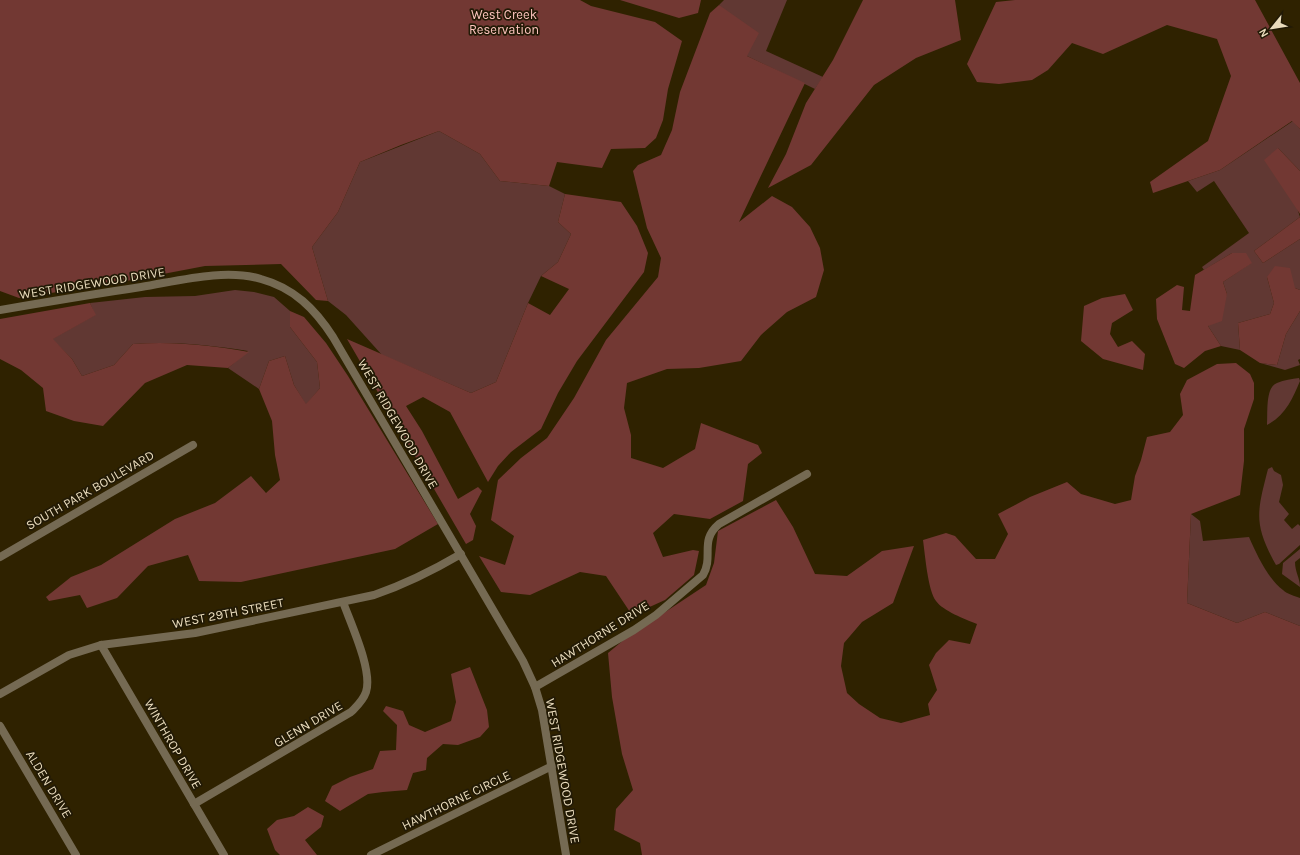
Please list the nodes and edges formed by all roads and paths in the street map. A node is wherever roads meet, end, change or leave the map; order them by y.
1 (0, 310) edge
2 (193, 445) dead end
3 (807, 474) dead end
4 (461, 554) junction
5 (0, 557) edge
6 (343, 602) junction
7 (101, 645) junction
8 (535, 687) junction
9 (0, 694) edge
10 (0, 726) edge
11 (552, 766) junction
12 (194, 804) junction
13 (76, 855) edge
14 (224, 855) edge
15 (371, 855) edge
16 (566, 855) edge

1 - 4 street, WEST RIDGEWOOD DRIVE
2 - 5 street, SOUTH PARK BOULEVARD
3 - 8 street, HAWTHORNE DRIVE
4 - 6 street, WEST 29TH STREET
4 - 8 street, WEST RIDGEWOOD DRIVE
6 - 7 street, WEST 29TH STREET
6 - 12 street, GLENN DRIVE
7 - 9 street, WEST 29TH STREET
7 - 12 street, WINTHROP DRIVE
8 - 11 street, WEST RIDGEWOOD DRIVE
10 - 13 street, ALDEN DRIVE
11 - 15 street, HAWTHORNE CIRCLE
11 - 16 street, WEST RIDGEWOOD DRIVE
12 - 14 street, WINTHROP DRIVE

